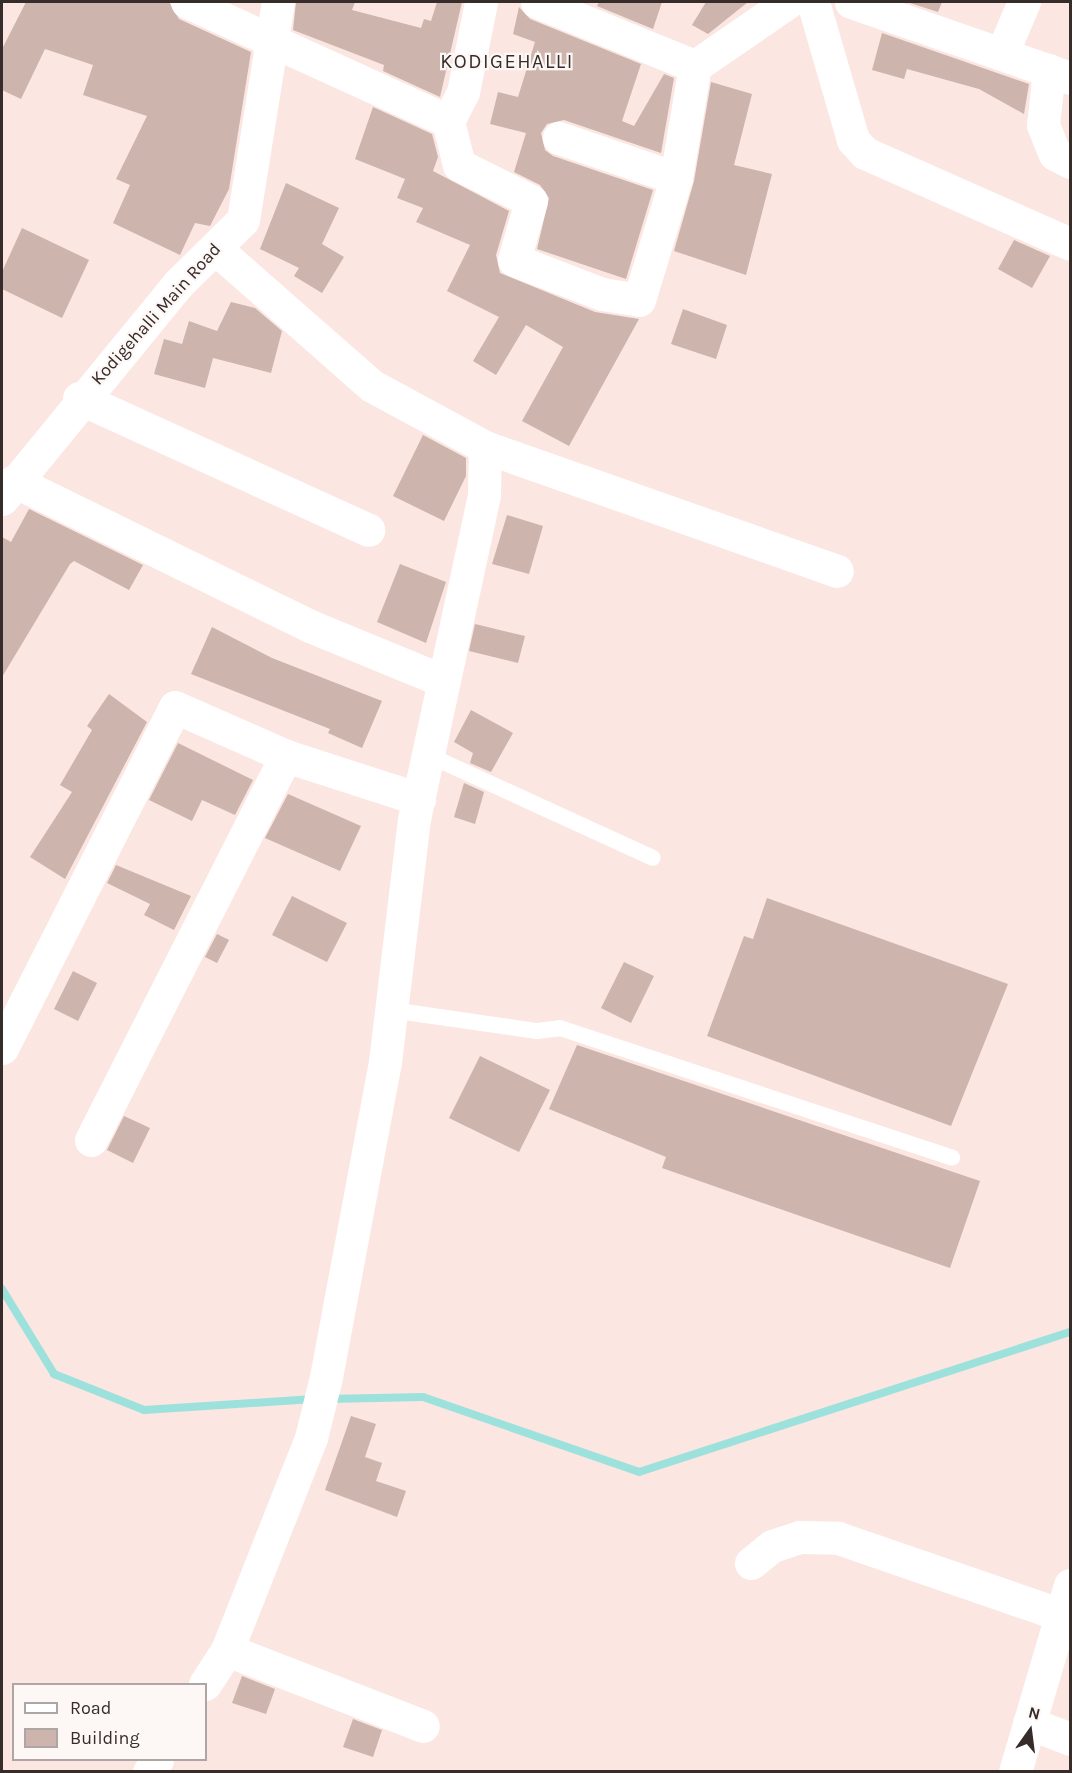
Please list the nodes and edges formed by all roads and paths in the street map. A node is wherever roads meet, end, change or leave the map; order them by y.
1 (187, 2) edge
2 (278, 2) edge
3 (481, 2) edge
4 (537, 2) edge
5 (788, 2) edge
6 (813, 2) edge
7 (851, 2) edge
8 (1024, 2) edge
9 (271, 44) junction
10 (1002, 53) junction
11 (695, 66) junction
12 (1060, 74) edge
13 (448, 121) junction
14 (560, 138) dead end
15 (1071, 162) edge
16 (676, 178) junction
17 (1071, 244) edge
18 (215, 248) junction
19 (79, 398) junction
20 (485, 447) junction
21 (8, 490) edge
22 (368, 530) dead end
23 (837, 571) dead end
24 (441, 680) junction
25 (428, 755) junction
26 (286, 756) junction
27 (419, 799) junction
28 (653, 858) dead end
29 (391, 1010) junction
30 (2, 1048) edge
31 (91, 1140) dead end
32 (952, 1158) dead end
33 (751, 1563) dead end
34 (1066, 1600) edge
35 (227, 1650) junction
36 (206, 1683) edge
37 (1029, 1723) junction
38 (423, 1726) dead end
39 (1071, 1739) edge
40 (1015, 1772) edge

1 - 9 street
2 - 9 street, Kodigehalli Main Road
3 - 13 street
4 - 11 street
5 - 11 street
6 - 17 street
7 - 10 street
8 - 10 street
9 - 13 street
9 - 18 street, Kodigehalli Main Road
10 - 12 street
11 - 16 street
12 - 15 street
13 - 16 street
14 - 16 street
18 - 19 street, Kodigehalli Main Road
18 - 20 street
19 - 21 street, Kodigehalli Main Road
19 - 22 street
20 - 23 street
20 - 24 street
21 - 24 street
24 - 25 street
25 - 27 street
25 - 28 lane
26 - 27 street
26 - 30 street
26 - 31 street
27 - 29 street
29 - 32 lane
29 - 35 street
33 - 34 street
34 - 37 street
35 - 36 street
35 - 38 street
37 - 39 street
37 - 40 street

